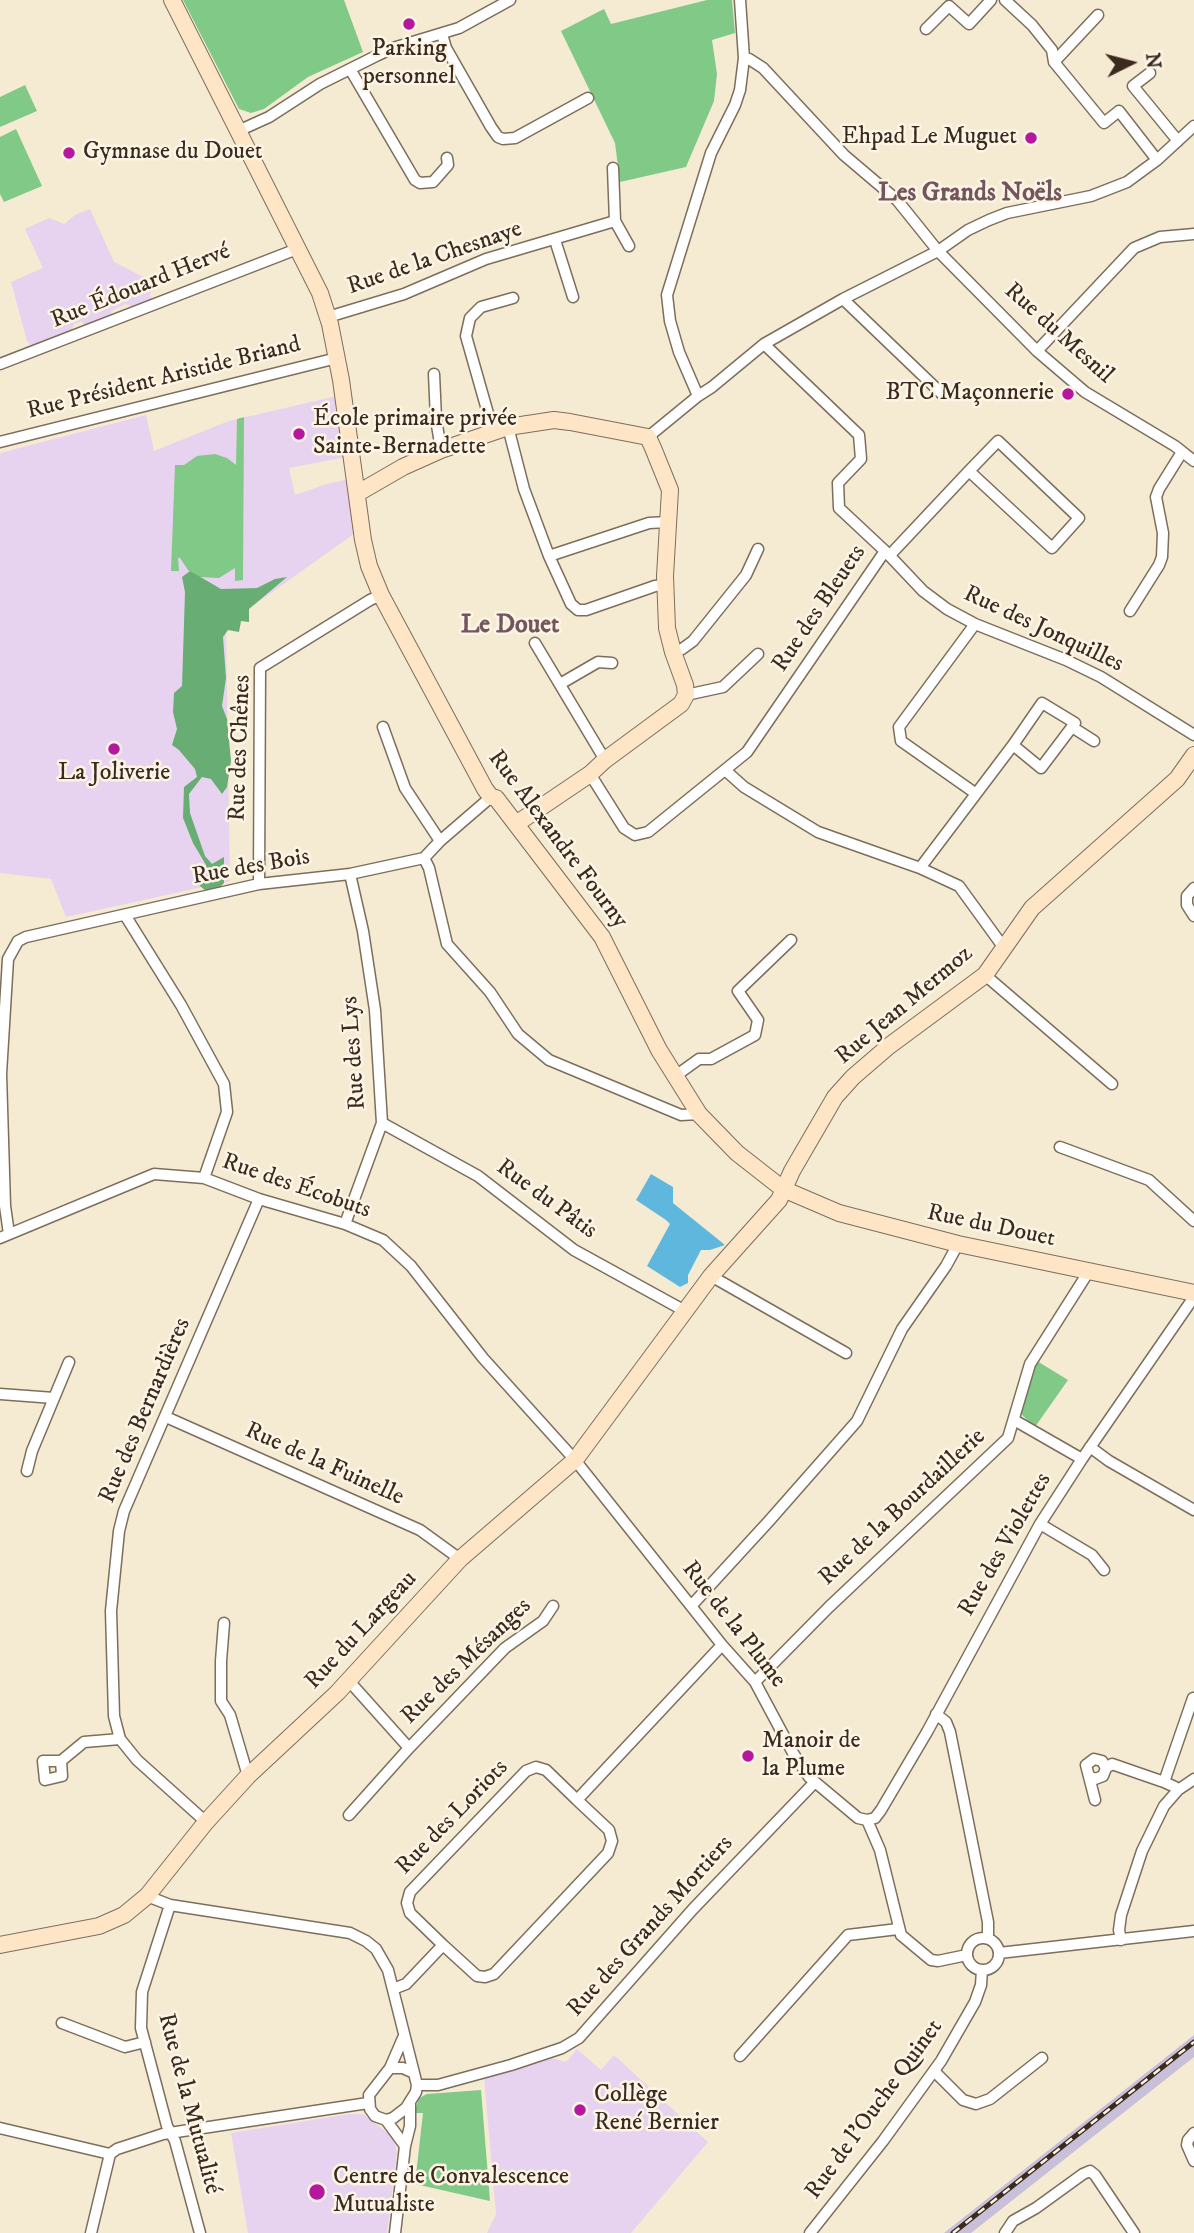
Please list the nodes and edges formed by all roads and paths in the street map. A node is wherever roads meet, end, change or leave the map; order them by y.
1 (172, 0) edge
2 (510, 0) edge
3 (740, 0) edge
4 (991, 0) edge
5 (1005, 0) edge
6 (1098, 15) dead end
7 (926, 29) dead end
8 (442, 34) junction
9 (744, 58) junction
10 (1054, 62) junction
11 (350, 69) junction
12 (1150, 73) dead end
13 (588, 98) dead end
14 (1194, 126) edge
15 (238, 131) junction
16 (1178, 141) junction
17 (447, 158) dead end
18 (1157, 160) junction
19 (613, 168) dead end
20 (615, 221) junction
21 (1194, 234) edge
22 (555, 240) junction
23 (629, 246) dead end
24 (297, 248) junction
25 (937, 251) junction
26 (573, 297) dead end
27 (513, 298) dead end
28 (843, 299) junction
29 (328, 317) junction
30 (764, 344) junction
31 (1037, 351) junction
32 (337, 358) junction
33 (0, 363) edge
34 (434, 374) dead end
35 (942, 394) dead end
36 (698, 396) junction
37 (501, 429) junction
38 (648, 437) junction
39 (0, 442) edge
40 (441, 450) junction
41 (1182, 452) junction
42 (1194, 461) edge
43 (969, 471) junction
44 (357, 487) junction
45 (668, 522) junction
46 (758, 549) dead end
47 (888, 553) junction
48 (549, 556) junction
49 (665, 585) junction
50 (381, 595) junction
51 (1130, 611) dead end
52 (975, 624) junction
53 (535, 643) dead end
54 (673, 652) junction
55 (758, 654) dead end
56 (612, 663) dead end
57 (561, 684) junction
58 (686, 695) junction
59 (383, 727) dead end
60 (1072, 727) junction
61 (1194, 735) edge
62 (1094, 741) dead end
63 (1013, 745) junction
64 (1194, 755) edge
65 (605, 760) junction
66 (725, 770) junction
67 (590, 774) junction
68 (975, 793) junction
69 (491, 797) junction
70 (516, 824) junction
71 (440, 841) junction
72 (424, 858) junction
73 (920, 868) junction
74 (350, 874) junction
75 (259, 884) junction
76 (1194, 888) edge
77 (125, 915) junction
78 (1194, 916) edge
79 (791, 940) dead end
80 (1004, 948) junction
81 (985, 975) junction
82 (674, 1077) junction
83 (1112, 1084) dead end
84 (699, 1114) junction
85 (382, 1123) junction
86 (1060, 1147) dead end
87 (204, 1178) junction
88 (783, 1189) junction
89 (259, 1199) junction
90 (1194, 1220) edge
91 (345, 1224) junction
92 (4, 1236) edge
93 (958, 1244) junction
94 (1088, 1271) junction
95 (711, 1276) junction
96 (1194, 1295) edge
97 (685, 1311) junction
98 (846, 1353) dead end
99 (69, 1362) dead end
100 (0, 1394) edge
101 (54, 1398) junction
102 (166, 1418) junction
103 (1014, 1420) junction
104 (1090, 1447) junction
105 (1082, 1459) junction
106 (575, 1460) junction
107 (27, 1471) dead end
108 (1194, 1510) edge
109 (1040, 1524) junction
110 (460, 1559) junction
111 (1104, 1570) dead end
112 (692, 1605) junction
113 (553, 1606) dead end
114 (224, 1623) dead end
115 (722, 1645) junction
116 (349, 1681) junction
117 (755, 1682) junction
118 (1193, 1698) edge
119 (936, 1714) junction
120 (120, 1739) junction
121 (409, 1748) junction
122 (61, 1761) dead end
123 (1106, 1768) junction
124 (248, 1776) junction
125 (1091, 1777) junction
126 (1194, 1779) edge
127 (1164, 1782) junction
128 (814, 1783) junction
129 (1178, 1790) junction
130 (578, 1800) junction
131 (1095, 1800) dead end
132 (349, 1815) dead end
133 (867, 1820) junction
134 (206, 1822) junction
135 (147, 1896) junction
136 (170, 1905) junction
137 (1121, 1915) junction
138 (898, 1929) junction
139 (1194, 1931) edge
140 (988, 1938) junction
141 (1121, 1940) junction
142 (1103, 1943) junction
143 (0, 1945) edge
144 (443, 1945) junction
145 (999, 1953) junction
146 (967, 1955) junction
147 (982, 1970) junction
148 (393, 1989) junction
149 (61, 2023) dead end
150 (404, 2035) junction
151 (145, 2042) junction
152 (740, 2056) dead end
153 (1042, 2058) dead end
154 (390, 2068) junction
155 (934, 2071) junction
156 (415, 2079) junction
157 (368, 2103) junction
158 (410, 2104) junction
159 (386, 2120) junction
160 (0, 2128) edge
161 (170, 2133) junction
162 (1191, 2137) edge
163 (405, 2146) junction
164 (110, 2154) junction
165 (1194, 2161) edge
166 (91, 2233) edge
167 (200, 2233) edge
168 (395, 2233) edge
169 (810, 2233) edge
170 (1005, 2233) edge
171 (1134, 2233) edge

1 - 15 street, Rue Alexandre Fourny
2 - 8 street
3 - 9 street
4 - 7 street
5 - 10 street
6 - 10 street
8 - 11 street
8 - 13 street
9 - 25 street, Rue du Mesnil
9 - 36 street
10 - 18 street
11 - 15 street
11 - 17 street
12 - 16 street
14 - 16 street
15 - 24 street, Rue Alexandre Fourny
16 - 18 street
18 - 25 street
19 - 20 street
20 - 22 street, Rue de la Chesnaye
20 - 23 street
21 - 31 street
22 - 26 street, Rue de la Chesnaye
22 - 29 street, Rue de la Chesnaye
24 - 29 street, Rue Alexandre Fourny
24 - 33 street, Rue Édouard Hervé
25 - 28 street
25 - 31 street, Rue du Mesnil
27 - 37 street
28 - 30 street
28 - 35 street
29 - 32 street, Rue Alexandre Fourny
30 - 36 street
30 - 47 street, Rue des Bleuets
31 - 41 street, Rue du Mesnil
32 - 39 street, Rue Président Aristide Briand
32 - 44 street, Rue Alexandre Fourny
34 - 40 street
36 - 38 street
37 - 38 street
37 - 40 street
37 - 48 street
38 - 45 street
40 - 44 street
41 - 42 street, Rue du Mesnil
41 - 51 street
43 - 43 street
43 - 47 street
44 - 50 street, Rue Alexandre Fourny
45 - 48 street
45 - 49 street
46 - 54 street
47 - 52 street, Rue des Jonquilles
47 - 66 street, Rue des Bleuets
48 - 49 street
49 - 54 street
50 - 69 street, Rue Alexandre Fourny
50 - 75 street, Rue des Chênes
52 - 61 street, Rue des Jonquilles
52 - 68 street
53 - 57 street
54 - 58 street
55 - 58 street
56 - 57 street
57 - 65 street
58 - 65 street
59 - 71 street
60 - 62 street
60 - 63 street
60 - 63 street
63 - 68 street
64 - 80 street, Rue Jean Mermoz
65 - 67 street
66 - 67 street, Rue des Bleuets
66 - 73 street
67 - 70 street
68 - 73 street
69 - 70 street, Rue Alexandre Fourny
69 - 71 street
70 - 82 street, Rue Alexandre Fourny
71 - 72 street
72 - 74 street, Rue des Bois
72 - 84 street
73 - 80 street
74 - 75 street, Rue des Bois
74 - 85 street, Rue des Lys
75 - 77 street, Rue des Bois
76 - 78 street
77 - 87 street
77 - 92 street, Rue des Bois
79 - 82 street
80 - 81 street, Rue Jean Mermoz
81 - 83 street
81 - 88 street, Rue Jean Mermoz
82 - 84 street, Rue Alexandre Fourny
84 - 88 street, Rue Alexandre Fourny
85 - 91 street, Rue des Lys
85 - 97 street, Rue du Pâtis
86 - 90 street
87 - 89 street, Rue des Écobuts
87 - 92 street, Rue des Écobuts
88 - 93 street, Rue du Douet
88 - 95 street, Rue du Largeau
89 - 91 street, Rue des Écobuts
89 - 102 street, Rue des Bernardières
91 - 106 street, Rue des Écobuts
93 - 94 street, Rue du Douet
93 - 112 street
94 - 96 street, Rue du Douet
94 - 103 street, Rue de la Bourdaillerie
95 - 97 street, Rue du Largeau
95 - 98 street
96 - 104 street, Rue des Violettes
97 - 106 street, Rue du Largeau
99 - 101 street
100 - 101 street
101 - 107 street
102 - 110 street, Rue de la Fuinelle
102 - 120 street, Rue des Bernardières
103 - 105 street
103 - 117 street, Rue de la Bourdaillerie
104 - 105 street, Rue des Violettes
104 - 108 street
105 - 109 street, Rue des Violettes
106 - 110 street, Rue du Largeau
106 - 112 street, Rue de la Plume
109 - 111 street
109 - 119 street, Rue des Violettes
110 - 116 street, Rue du Largeau
112 - 115 street, Rue de la Plume
113 - 121 street, Rue des Mésanges
114 - 124 street
115 - 117 street, Rue de la Plume
115 - 130 street
116 - 121 street, Rue des Mésanges
116 - 124 street, Rue du Largeau
117 - 128 street, Rue de la Plume
118 - 127 street
119 - 133 street, Rue des Violettes
119 - 140 street
120 - 122 street
120 - 134 street
121 - 132 street, Rue des Mésanges
123 - 125 street
123 - 125 street
123 - 127 street
124 - 134 street, Rue du Largeau
125 - 131 street
126 - 129 street
127 - 129 street
128 - 133 street, Rue de la Plume
128 - 156 street, Rue des Grands Mortiers
129 - 137 street
130 - 144 street, Rue des Loriots
130 - 144 street, Rue des Loriots
133 - 138 street
134 - 135 street, Rue du Largeau
135 - 136 street
135 - 143 street, Rue du Largeau
136 - 148 street
136 - 151 street, Rue de la Mutualité
137 - 141 street
137 - 142 street
138 - 146 street
138 - 152 street
139 - 141 street
140 - 145 street
140 - 146 street
141 - 142 street
142 - 145 street
144 - 148 street
145 - 147 street
146 - 147 street
147 - 155 street, Rue de l'Ouche Quinet
148 - 150 street
149 - 151 street
150 - 154 street
150 - 156 street
151 - 161 street, Rue de la Mutualité
153 - 155 street
154 - 156 street
154 - 157 street
155 - 169 street, Rue de l'Ouche Quinet
156 - 158 street
157 - 159 street
157 - 161 street
158 - 159 street
158 - 163 street
159 - 163 street
160 - 164 street
161 - 164 street
161 - 167 street, Rue de la Mutualité
162 - 165 street
163 - 168 street
164 - 166 street
170 - 171 street

